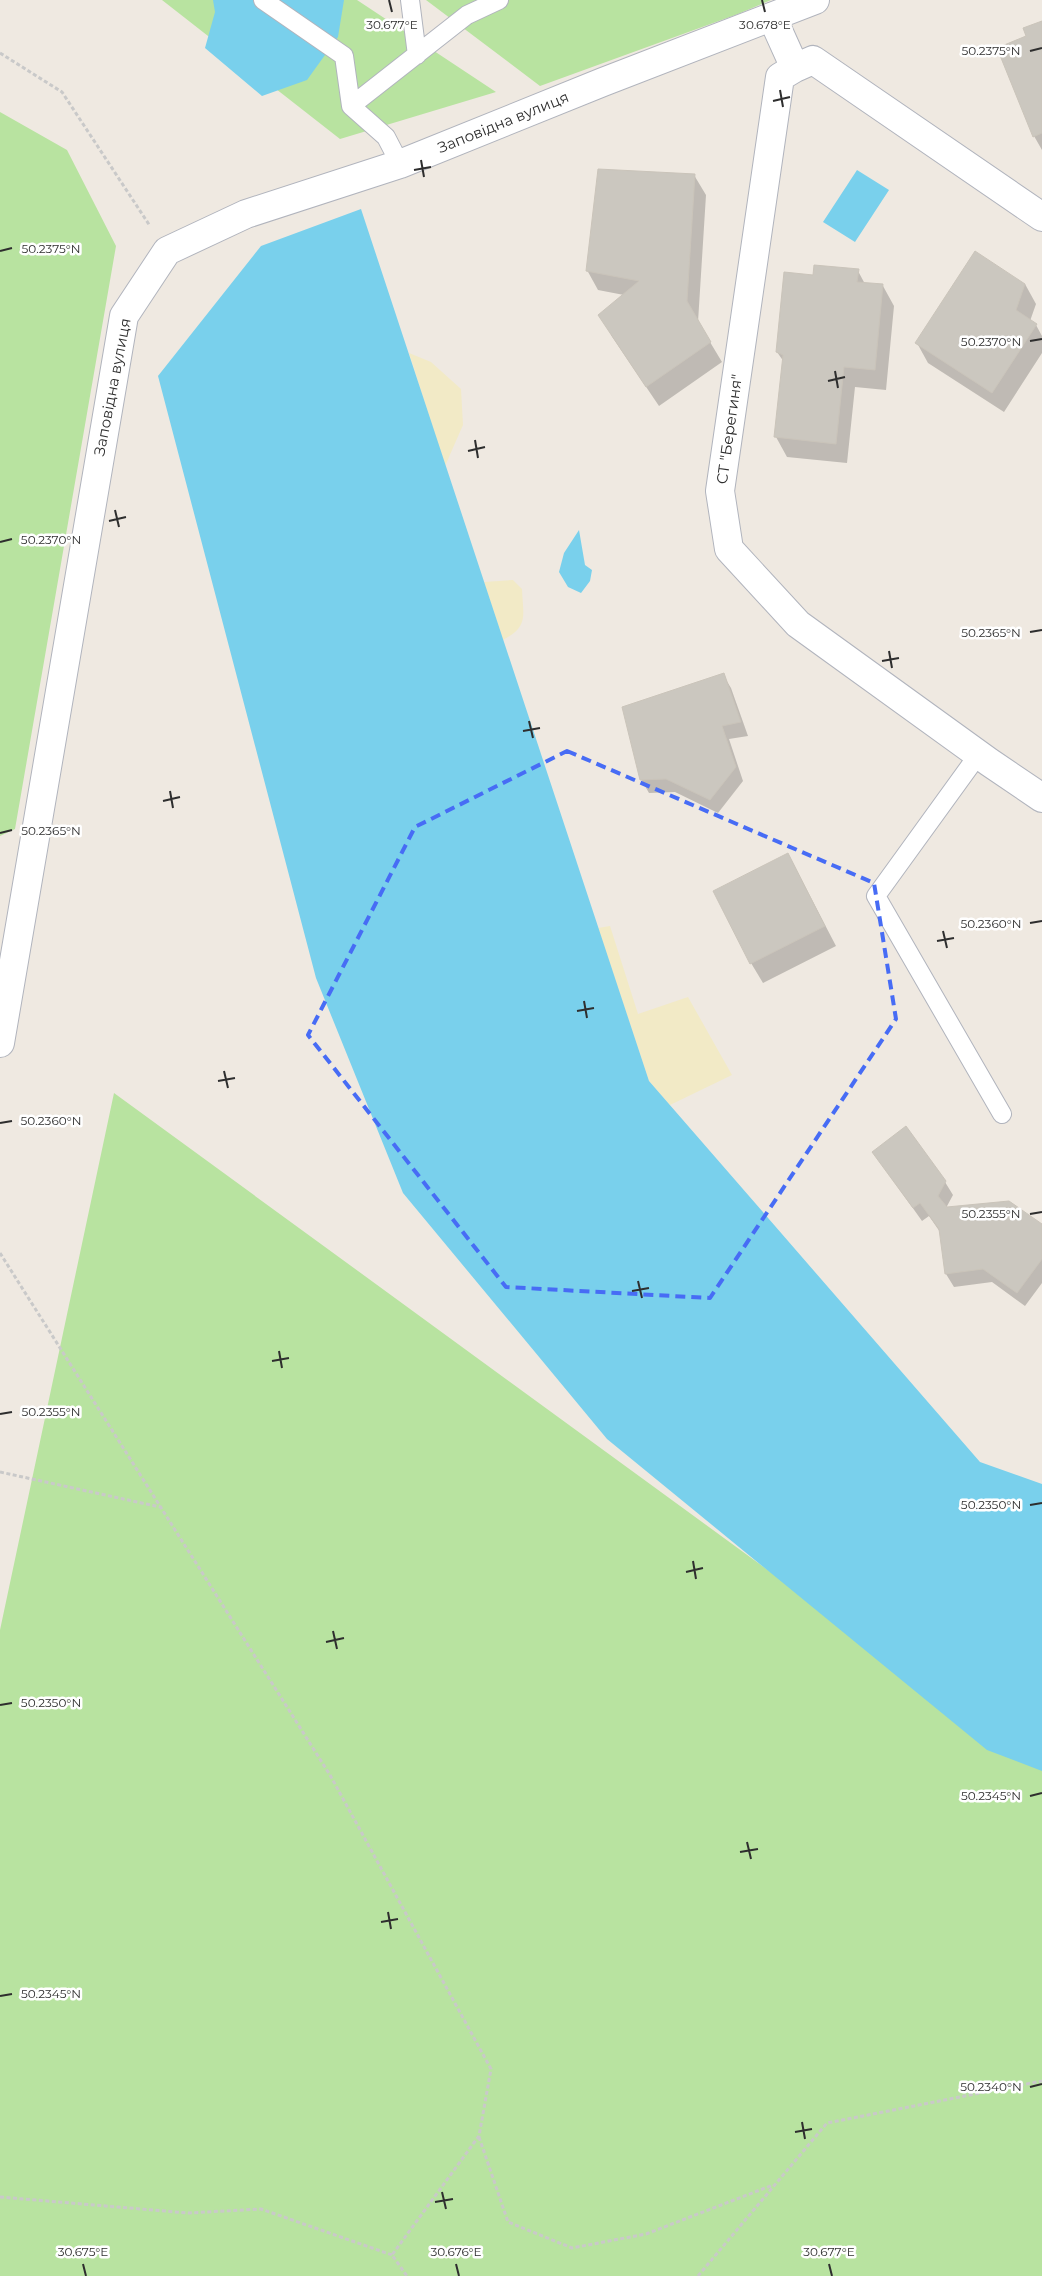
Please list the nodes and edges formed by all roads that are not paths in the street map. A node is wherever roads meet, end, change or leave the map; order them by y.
1 (263, 0) edge
2 (410, 0) edge
3 (499, 0) edge
4 (815, 0) edge
5 (772, 17) junction
6 (417, 55) junction
7 (795, 68) junction
8 (351, 106) junction
9 (400, 164) junction
10 (1042, 217) edge
11 (978, 755) junction
12 (1042, 798) edge
13 (0, 1043) edge
14 (1002, 1114) dead end

1 - 8 lane
2 - 6 lane
3 - 6 lane
4 - 5 street, Заповідна вулиця
5 - 7 street
5 - 9 street, Заповідна вулиця
6 - 8 lane
7 - 10 street
7 - 11 street, СТ "Берегиня"
8 - 9 lane
9 - 13 street, Заповідна вулиця
11 - 12 street, СТ "Берегиня"
11 - 14 lane

